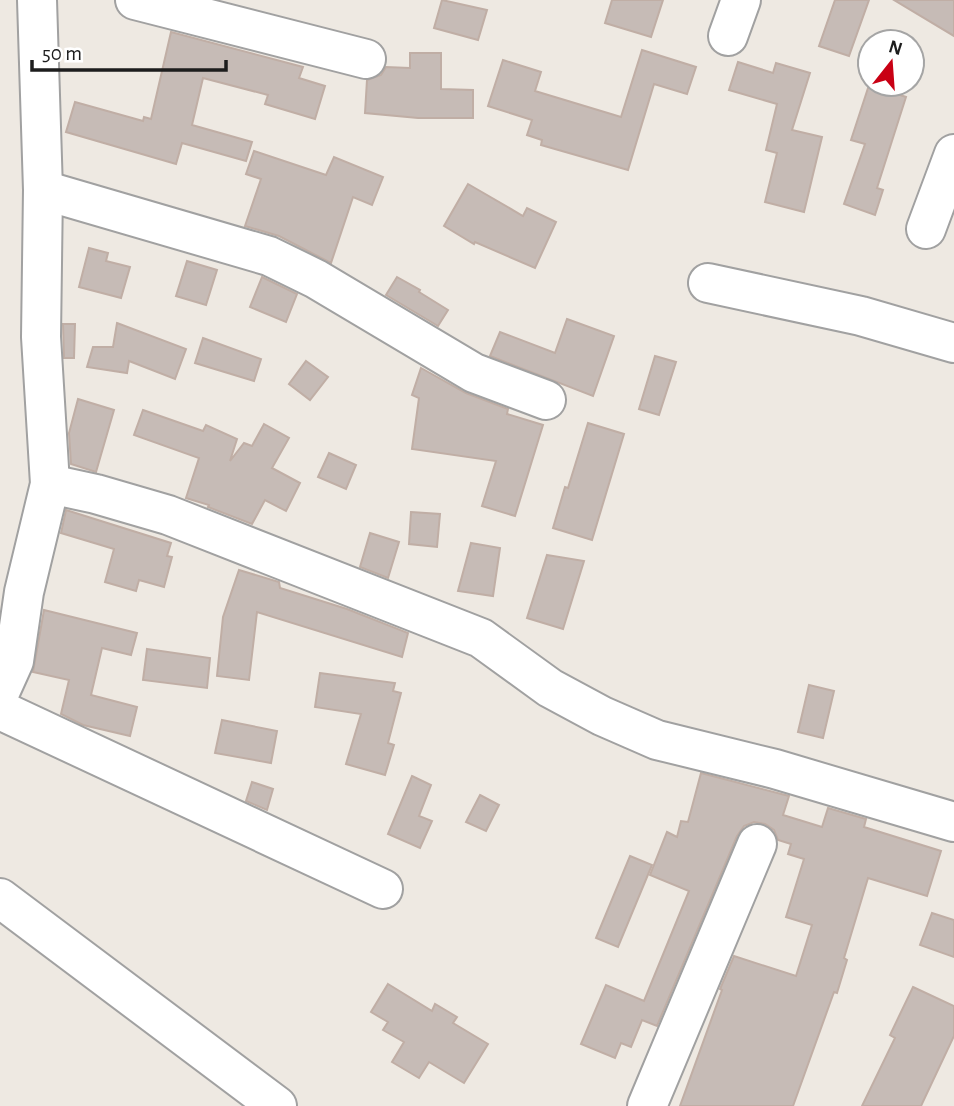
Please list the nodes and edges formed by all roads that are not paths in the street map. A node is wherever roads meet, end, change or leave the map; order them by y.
1 (37, 0) edge
2 (135, 0) edge
3 (741, 0) edge
4 (728, 36) dead end
5 (366, 59) dead end
6 (954, 154) edge
7 (43, 190) junction
8 (926, 229) dead end
9 (708, 283) dead end
10 (954, 343) edge
11 (546, 400) dead end
12 (50, 484) junction
13 (0, 692) edge
14 (0, 710) edge
15 (952, 814) edge
16 (757, 844) dead end
17 (383, 889) dead end
18 (0, 898) edge
19 (277, 1106) edge
20 (647, 1106) edge

1 - 7 street
2 - 5 street
3 - 4 street
6 - 8 street
7 - 11 street
7 - 12 street
9 - 10 street
12 - 13 street
12 - 15 street
14 - 17 street
16 - 20 street
18 - 19 street

